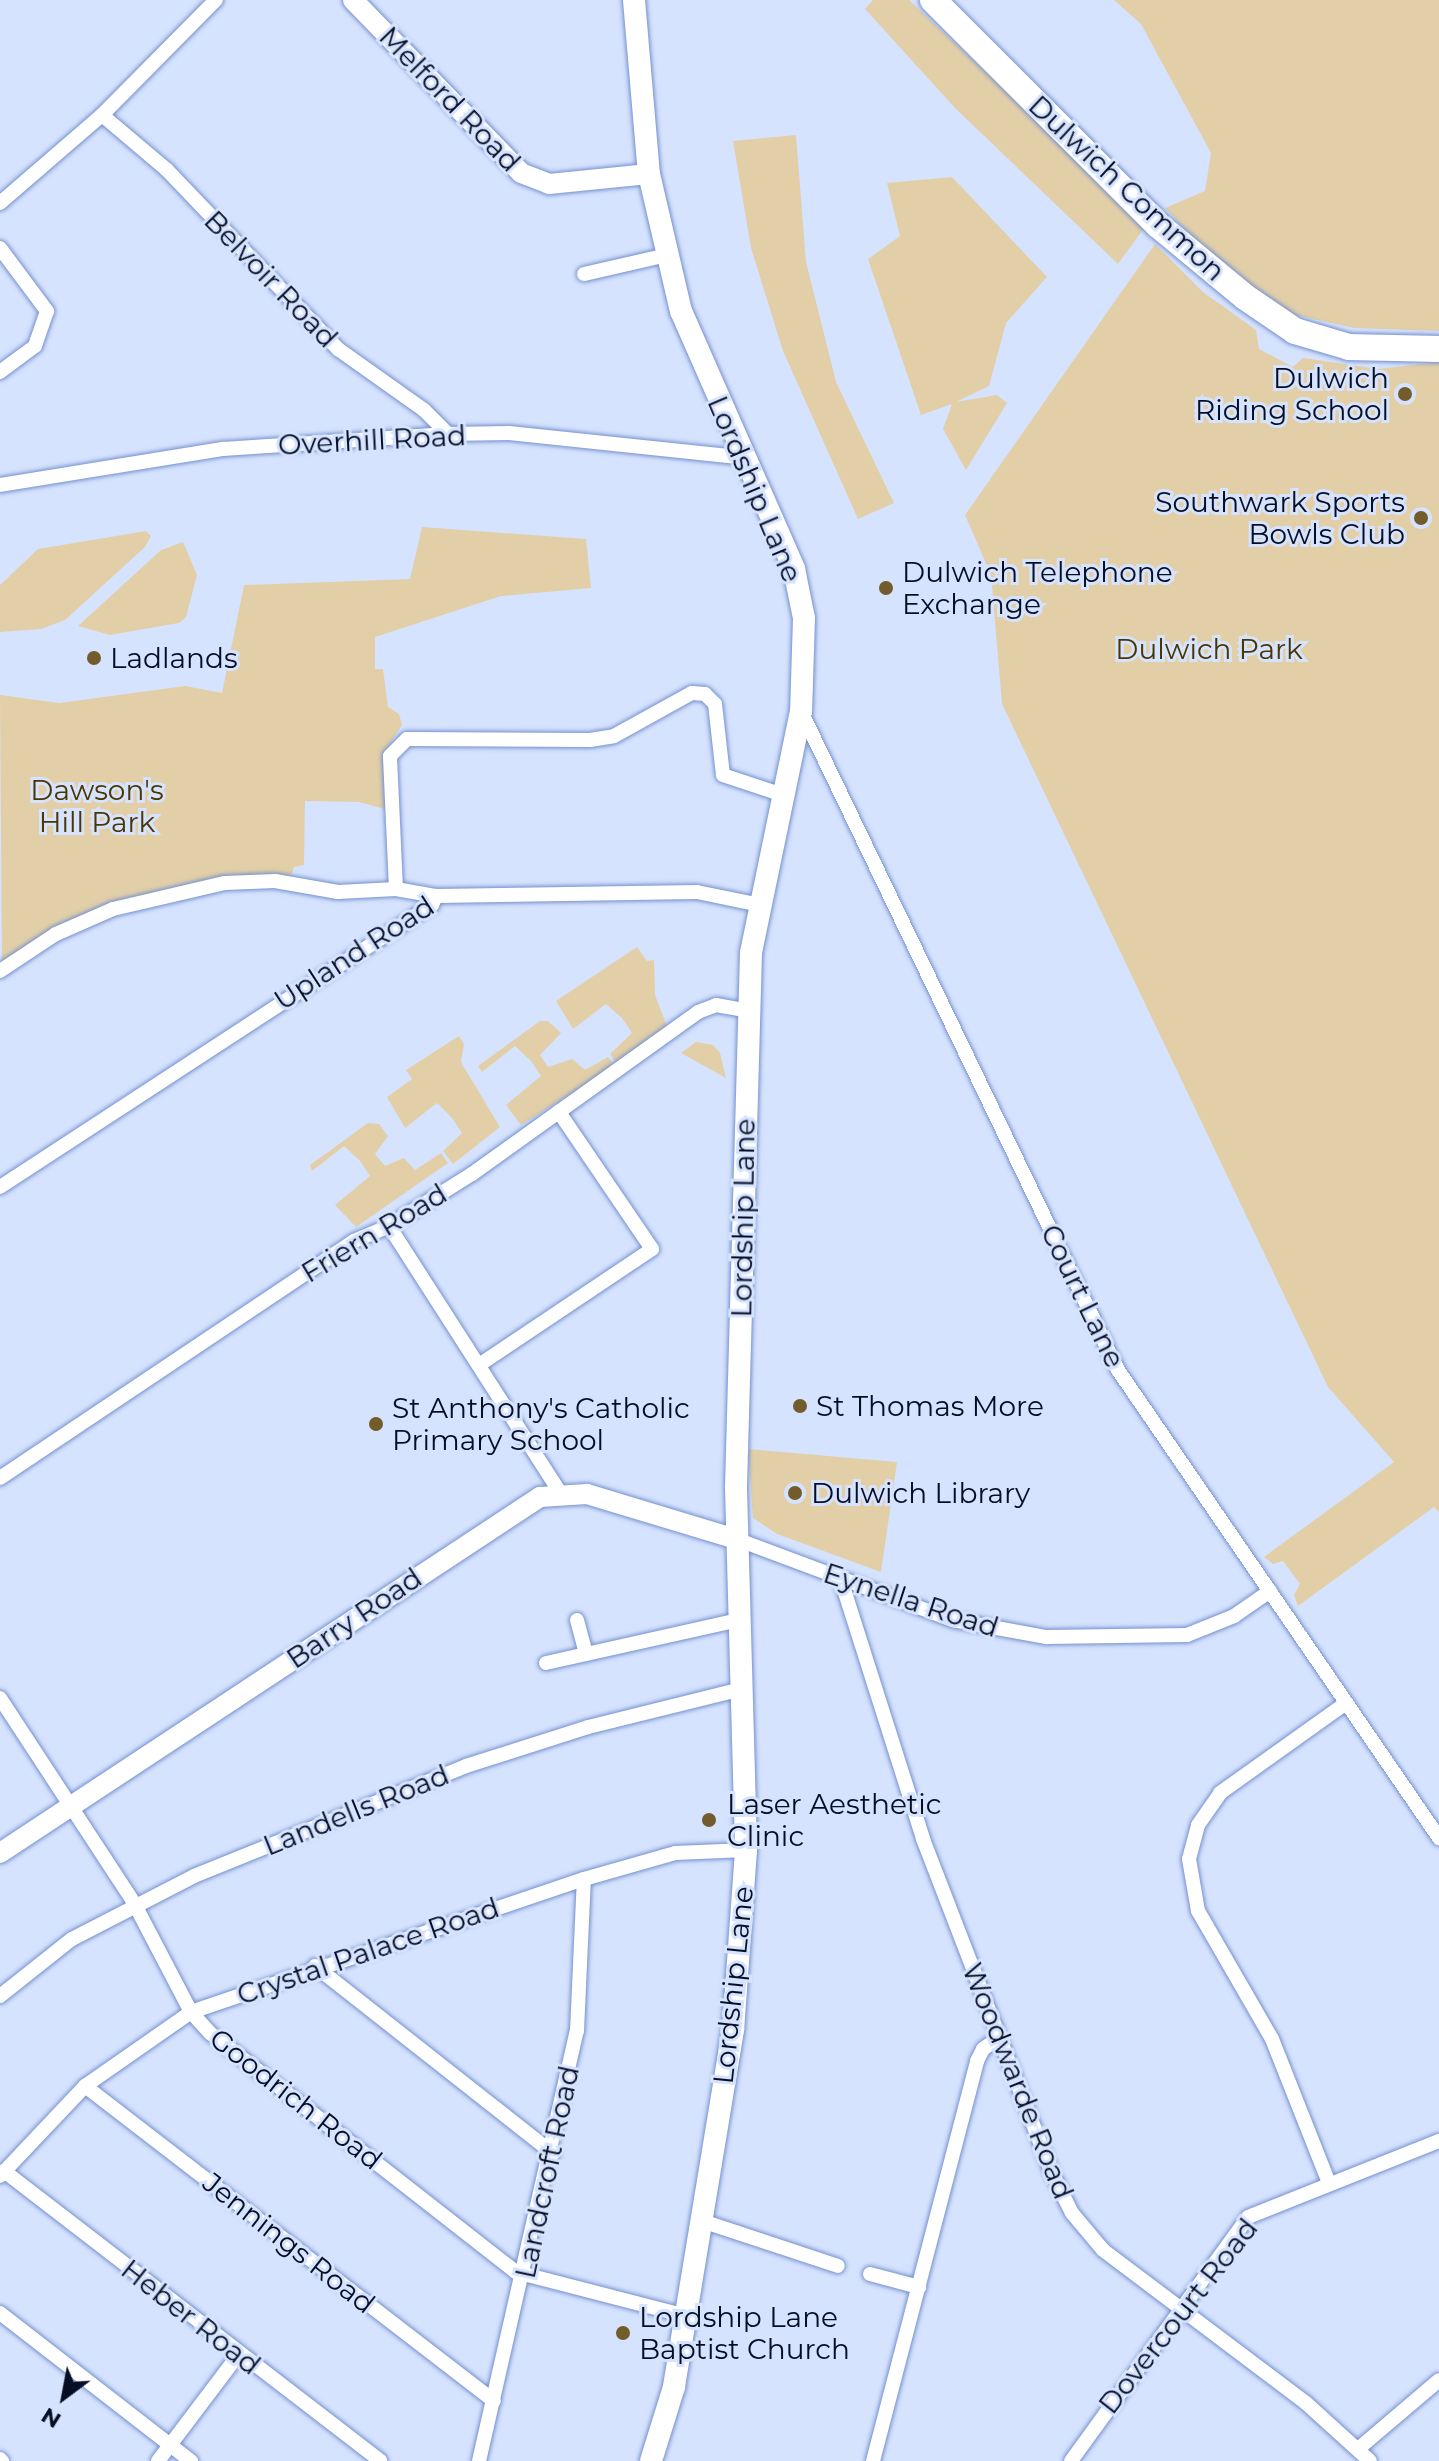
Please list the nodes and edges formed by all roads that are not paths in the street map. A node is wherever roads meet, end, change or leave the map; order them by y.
1 (216, 0) edge
2 (353, 0) edge
3 (634, 0) edge
4 (933, 0) edge
5 (102, 115) junction
6 (649, 174) junction
7 (0, 203) edge
8 (0, 248) edge
9 (667, 255) junction
10 (584, 274) dead end
11 (1439, 349) edge
12 (0, 372) edge
13 (448, 434) junction
14 (746, 458) junction
15 (0, 485) edge
16 (801, 711) junction
17 (783, 795) junction
18 (396, 889) junction
19 (436, 896) junction
20 (760, 905) junction
21 (0, 971) edge
22 (750, 1011) junction
23 (559, 1112) junction
24 (0, 1187) edge
25 (389, 1226) junction
26 (479, 1365) junction
27 (0, 1478) edge
28 (560, 1492) junction
29 (736, 1539) junction
30 (841, 1580) junction
31 (1270, 1591) junction
32 (577, 1620) dead end
33 (739, 1620) junction
34 (586, 1654) junction
35 (546, 1663) dead end
36 (741, 1689) junction
37 (0, 1698) edge
38 (1346, 1703) junction
39 (73, 1804) junction
40 (1439, 1838) edge
41 (746, 1850) junction
42 (0, 1853) edge
43 (584, 1879) junction
44 (134, 1903) junction
45 (315, 1966) junction
46 (0, 1996) edge
47 (191, 2012) junction
48 (999, 2038) junction
49 (85, 2086) junction
50 (1439, 2141) edge
51 (553, 2153) junction
52 (2, 2173) edge
53 (1329, 2183) junction
54 (702, 2221) junction
55 (838, 2266) dead end
56 (870, 2274) dead end
57 (525, 2275) junction
58 (919, 2287) junction
59 (1181, 2309) junction
60 (0, 2313) edge
61 (686, 2316) junction
62 (239, 2354) junction
63 (1439, 2380) edge
64 (494, 2401) junction
65 (171, 2445) junction
66 (1358, 2449) junction
67 (158, 2461) edge
68 (191, 2461) edge
69 (380, 2461) edge
70 (479, 2461) edge
71 (651, 2461) edge
72 (873, 2461) edge
73 (1071, 2461) edge
74 (1370, 2461) edge

1 - 5 street
2 - 6 main road, Melford Road
3 - 6 main road, Lordship Lane
4 - 11 highway, Dulwich Common
5 - 7 street
5 - 13 street, Belvoir Road
6 - 9 main road, Lordship Lane
8 - 12 street
9 - 10 street
9 - 14 main road, Lordship Lane
13 - 14 street, Overhill Road
13 - 15 street, Overhill Road
14 - 16 main road, Lordship Lane
16 - 17 main road, Lordship Lane
16 - 31 street, Court Lane
17 - 18 street
17 - 20 main road, Lordship Lane
18 - 19 street
18 - 21 street
19 - 20 street, Upland Road
19 - 24 street, Upland Road
20 - 22 main road, Lordship Lane
22 - 23 street, Friern Road
22 - 29 main road, Lordship Lane
23 - 25 street, Friern Road
23 - 26 street
25 - 26 street
25 - 27 street, Friern Road
26 - 28 street
28 - 29 main road
28 - 39 main road, Barry Road
29 - 30 street, Eynella Road
29 - 33 main road, Lordship Lane
30 - 31 street, Eynella Road
30 - 48 street, Woodwarde Road
31 - 38 street, Court Lane
32 - 34 street
33 - 34 street
33 - 36 main road, Lordship Lane
34 - 35 street
36 - 41 main road, Lordship Lane
36 - 44 street, Landells Road
37 - 39 street, Goodrich Road
38 - 40 street, Court Lane
38 - 53 street
39 - 42 main road, Barry Road
39 - 44 street, Goodrich Road
41 - 43 street, Crystal Palace Road
41 - 54 main road, Lordship Lane
43 - 45 street, Crystal Palace Road
43 - 51 street, Landcroft Road
44 - 46 street, Landells Road
44 - 47 street, Goodrich Road
45 - 47 street, Crystal Palace Road
45 - 51 street
47 - 49 street, Crystal Palace Road
47 - 57 street, Goodrich Road
48 - 58 street
48 - 59 street, Woodwarde Road
49 - 52 street, Crystal Palace Road
49 - 64 street, Jennings Road
50 - 53 street, Dovercourt Road
51 - 57 street, Landcroft Road
52 - 62 street, Heber Road
53 - 59 street, Dovercourt Road
54 - 55 street
54 - 61 main road, Lordship Lane
56 - 58 street
57 - 61 street, Goodrich Road
57 - 64 street, Landcroft Road
58 - 72 street
59 - 66 street, Woodwarde Road
59 - 73 street, Dovercourt Road
60 - 65 street
61 - 71 main road, Lordship Lane
62 - 65 street
62 - 69 street, Heber Road
63 - 66 street
64 - 70 street, Landcroft Road
65 - 67 street
65 - 68 street
66 - 74 street, Woodwarde Road

